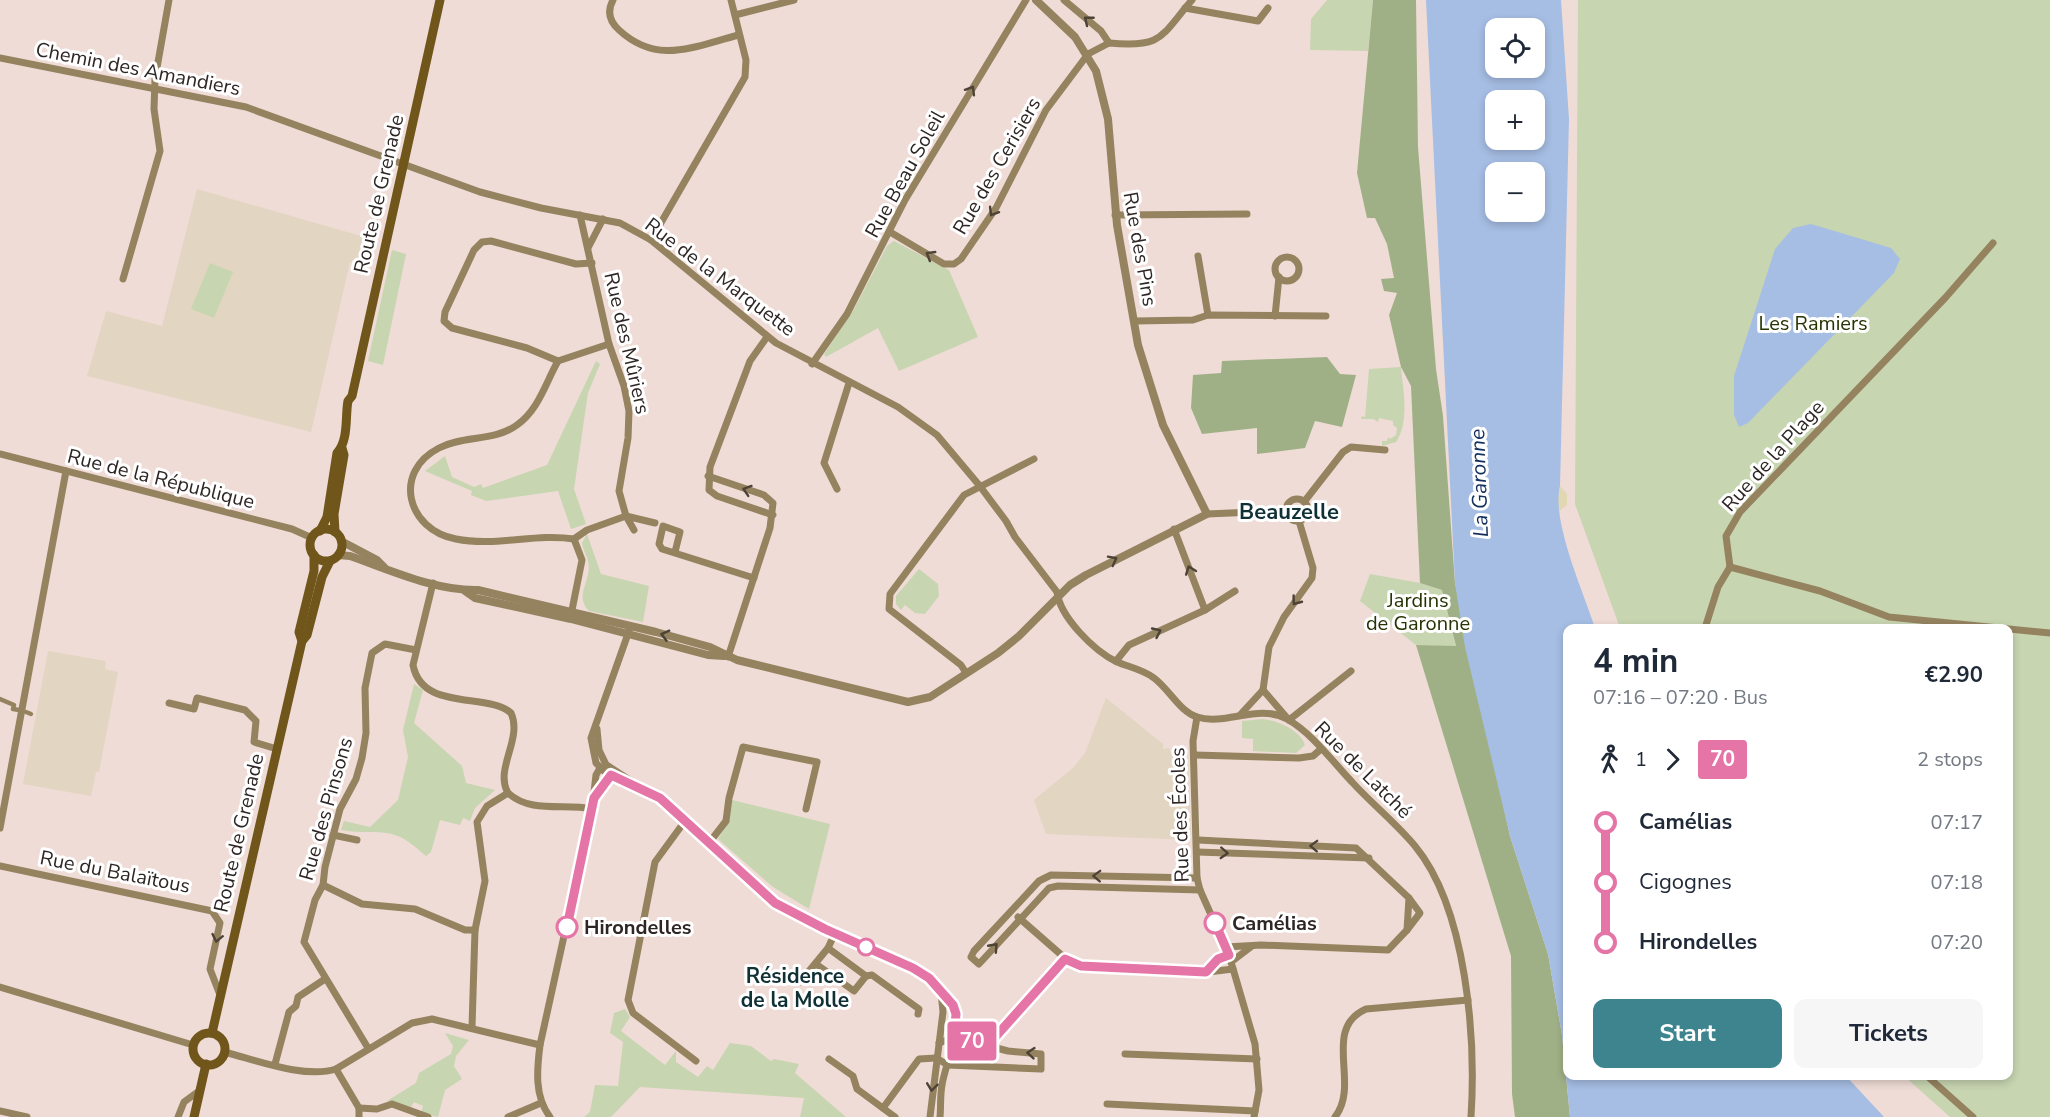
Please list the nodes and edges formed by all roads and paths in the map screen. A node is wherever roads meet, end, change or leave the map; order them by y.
1 (169, 0) edge
2 (440, 0) edge
3 (613, 0) edge
4 (731, 0) edge
5 (794, 0) edge
6 (1026, 0) edge
7 (1064, 0) edge
8 (1192, 0) edge
9 (1041, 2) edge
10 (1185, 8) junction
11 (1268, 8) dead end
12 (735, 15) junction
13 (739, 35) junction
14 (1109, 43) junction
15 (1088, 54) junction
16 (0, 58) edge
17 (156, 91) junction
18 (404, 165) junction
19 (1247, 214) dead end
20 (580, 215) junction
21 (1116, 215) junction
22 (603, 219) junction
23 (890, 232) junction
24 (651, 240) junction
25 (1993, 243) dead end
26 (588, 248) junction
27 (1198, 256) dead end
28 (592, 263) junction
29 (1279, 277) dead end
30 (123, 279) dead end
31 (1208, 315) junction
32 (1275, 316) junction
33 (1326, 316) dead end
34 (1135, 321) junction
35 (767, 337) junction
36 (609, 344) junction
37 (558, 361) junction
38 (812, 364) junction
39 (849, 383) junction
40 (342, 448) junction
41 (1385, 450) dead end
42 (0, 454) edge
43 (1034, 459) dead end
44 (66, 471) junction
45 (708, 476) junction
46 (979, 485) junction
47 (837, 489) dead end
48 (1304, 502) junction
49 (1207, 514) junction
50 (773, 515) junction
51 (1288, 515) junction
52 (626, 516) junction
53 (1299, 521) junction
54 (655, 523) dead end
55 (634, 530) dead end
56 (1174, 530) junction
57 (320, 531) junction
58 (334, 532) junction
59 (312, 538) junction
60 (574, 539) junction
61 (341, 541) junction
62 (675, 552) dead end
63 (314, 555) junction
64 (334, 558) junction
65 (384, 567) junction
66 (1730, 567) junction
67 (754, 578) junction
68 (433, 583) junction
69 (1235, 591) dead end
70 (1058, 596) junction
71 (1204, 610) junction
72 (572, 613) junction
73 (1706, 624) edge
74 (1959, 624) edge
75 (2013, 629) edge
76 (629, 631) junction
77 (2050, 633) edge
78 (302, 641) junction
79 (417, 650) junction
80 (728, 657) junction
81 (1116, 662) junction
82 (1351, 671) dead end
83 (966, 673) junction
84 (1263, 690) junction
85 (0, 699) edge
86 (169, 703) dead end
87 (19, 710) dead end
88 (1240, 715) junction
89 (1197, 717) junction
90 (1289, 720) junction
91 (277, 749) junction
92 (1321, 749) junction
93 (1195, 755) junction
94 (604, 767) junction
95 (611, 775) junction
96 (634, 784) junction
97 (508, 793) junction
98 (594, 798) junction
99 (592, 809) junction
100 (806, 809) dead end
101 (685, 820) junction
102 (0, 828) edge
103 (333, 835) junction
104 (357, 840) dead end
105 (1198, 840) junction
106 (709, 843) junction
107 (1197, 852) junction
108 (1369, 858) junction
109 (0, 866) edge
110 (1121, 877) junction
111 (1197, 878) junction
112 (323, 885) junction
113 (1120, 888) junction
114 (1200, 890) junction
115 (1409, 898) junction
116 (1012, 911) junction
117 (1020, 918) junction
118 (475, 930) junction
119 (1407, 930) junction
120 (835, 933) junction
121 (1252, 946) junction
122 (1226, 947) junction
123 (828, 948) junction
124 (1065, 959) junction
125 (1231, 962) junction
126 (816, 964) junction
127 (1206, 972) junction
128 (866, 976) junction
129 (325, 979) junction
130 (800, 982) dead end
131 (0, 987) edge
132 (218, 991) junction
133 (941, 992) junction
134 (1468, 1000) junction
135 (918, 1014) dead end
136 (472, 1027) junction
137 (212, 1033) junction
138 (954, 1037) junction
139 (939, 1043) junction
140 (989, 1044) junction
141 (193, 1045) junction
142 (540, 1045) junction
143 (368, 1048) junction
144 (224, 1052) junction
145 (1125, 1054) dead end
146 (936, 1058) junction
147 (829, 1059) dead end
148 (1257, 1059) junction
149 (696, 1061) dead end
150 (206, 1064) junction
151 (275, 1064) junction
152 (948, 1065) junction
153 (987, 1065) junction
154 (336, 1069) junction
155 (1931, 1080) edge
156 (199, 1091) junction
157 (541, 1103) junction
158 (1107, 1104) dead end
159 (359, 1108) junction
160 (883, 1108) junction
161 (0, 1111) edge
162 (1254, 1114) edge
163 (424, 1116) edge
164 (27, 1117) edge
165 (178, 1117) edge
166 (194, 1117) edge
167 (359, 1117) edge
168 (508, 1117) edge
169 (550, 1117) edge
170 (895, 1117) edge
171 (930, 1117) edge
172 (940, 1117) edge
173 (1335, 1117) edge
174 (1471, 1117) edge
175 (1973, 1117) edge

1 - 17 street
2 - 18 main road, Route de Grenade
3 - 13 street
4 - 12 street
5 - 12 street
23 -> 6 street, Rue Beau Soleil
14 -> 7 street
8 - 10 street
9 - 15 street, Rue des Pins
10 - 11 street
10 - 14 street
12 - 13 street
13 - 24 street
14 - 15 street
15 - 21 street, Rue des Pins
15 -> 23 street, Rue des Cerisiers
16 - 17 street, Chemin des Amandiers
17 - 18 street, Chemin des Amandiers
17 - 30 street
18 - 20 street, Rue de la Marquette
18 - 40 main road, Route de Grenade
19 - 21 street
20 - 22 street, Rue de la Marquette
20 - 26 street, Rue des Mûriers
21 - 34 street, Rue des Pins
22 - 24 street, Rue de la Marquette
22 - 26 street, Rue des Mûriers
23 - 38 street, Rue Beau Soleil
24 - 35 street, Rue de la Marquette
25 - 66 street, Rue de la Plage
26 - 28 street, Rue des Mûriers
27 - 31 street
28 - 36 street, Rue des Mûriers
28 - 37 street
29 - 32 street
31 - 32 street
31 - 34 street
32 - 33 street
34 - 49 street, Rue des Pins
35 - 38 street, Rue de la Marquette
35 - 45 street
36 - 37 street
36 - 52 street, Rue des Mûriers
37 - 60 street
38 - 39 street, Rue de la Marquette
39 - 46 street, Rue de la Marquette
39 - 47 street
40 - 57 main road, Route de Grenade
40 - 58 main road, Route de Grenade
41 - 48 street
42 - 44 street, Rue de la République
43 - 46 street
44 - 59 street, Rue de la République
44 - 102 street
45 - 50 street
50 -> 45 street
46 - 70 street, Rue de la Marquette
46 - 83 street
48 - 51 street
48 - 53 street
49 - 51 street
49 - 56 street
50 - 67 street
51 - 53 street
52 - 54 street
52 - 55 street, Rue des Mûriers
52 - 60 street
53 -> 84 street
70 -> 56 street
71 -> 56 street
57 - 58 main road
57 - 59 main road
58 - 61 main road
59 - 63 main road
60 - 72 street
61 - 64 main road
61 - 65 street
62 - 67 street
63 - 64 main road
63 - 78 main road, Route de Grenade
64 - 65 street
64 - 78 main road, Route de Grenade
65 - 68 street
66 - 73 street
66 - 74 street
67 - 80 street
68 - 72 street
68 - 79 street
69 - 71 street
70 - 81 street
70 - 83 street
81 -> 71 street
72 - 76 street
75 - 77 street
76 - 80 street
76 - 94 street
78 - 91 main road, Route de Grenade
79 - 97 street
79 - 103 street, Rue des Pinsons
80 - 83 street
81 - 89 street
82 - 90 street
84 - 88 street
84 - 90 street
85 - 87 street
86 - 91 street
88 - 89 street, Rue de Latché
88 - 90 street, Rue de Latché
89 - 93 street, Rue des Écoles
90 - 92 street, Rue de Latché
91 - 132 main road, Route de Grenade
92 - 93 street
92 - 134 street, Rue de Latché
93 - 105 street, Rue des Écoles
94 - 95 street
94 - 96 street
94 - 98 street
95 - 96 street
95 - 98 street
96 - 101 street
97 - 99 street
97 - 118 street
98 - 99 street
99 - 142 street
100 - 106 street
101 - 106 street
101 - 149 street
103 - 104 street
103 - 112 street, Rue des Pinsons
105 - 107 street, Rue des Écoles
108 -> 105 street
106 - 120 street
107 -> 108 street
107 - 111 street, Rue des Écoles
108 - 115 street
109 -> 132 street, Rue du Balaïtous
110 - 111 street
110 - 113 street
110 -> 116 street
111 - 114 street, Rue des Écoles
112 - 118 street
112 - 129 street, Rue des Pinsons
113 - 114 street
113 - 117 street
114 - 122 street, Rue des Écoles
115 - 119 street
115 - 119 street
116 - 117 street
116 -> 117 street
117 - 124 street
118 - 136 street
119 - 121 street
120 - 123 street
120 - 133 street
121 - 122 street
121 - 125 street
122 - 125 street, Rue des Écoles
123 - 126 street
123 - 128 street
124 - 127 street
124 - 140 street
125 - 127 street
125 - 127 street
125 - 148 street, Rue des Écoles
126 - 128 street
126 - 130 street
128 - 135 street
129 - 143 street, Rue des Pinsons
129 - 151 street
131 - 141 street
132 - 137 main road, Route de Grenade
133 - 138 street
133 - 139 street
134 - 173 street
134 - 174 street, Rue de Latché
136 - 142 street
136 - 143 street
137 - 141 main road
137 - 144 main road
138 - 139 street
138 - 140 street
138 - 152 street
139 - 146 street
140 - 153 street
153 -> 140 street
141 - 150 main road
142 - 157 street
143 - 154 street
144 - 150 main road
144 - 151 street
145 - 148 street
146 - 152 street
146 - 160 street
146 -> 171 street
147 - 160 street
148 - 162 street, Rue des Écoles
150 - 156 main road
151 - 154 street
152 - 153 street
152 - 172 street
154 - 159 street
155 - 175 street
156 - 165 street
156 - 166 main road
157 - 168 street
157 - 169 street
158 - 162 street
159 - 163 street
159 - 167 street
160 - 170 street
161 - 164 street

